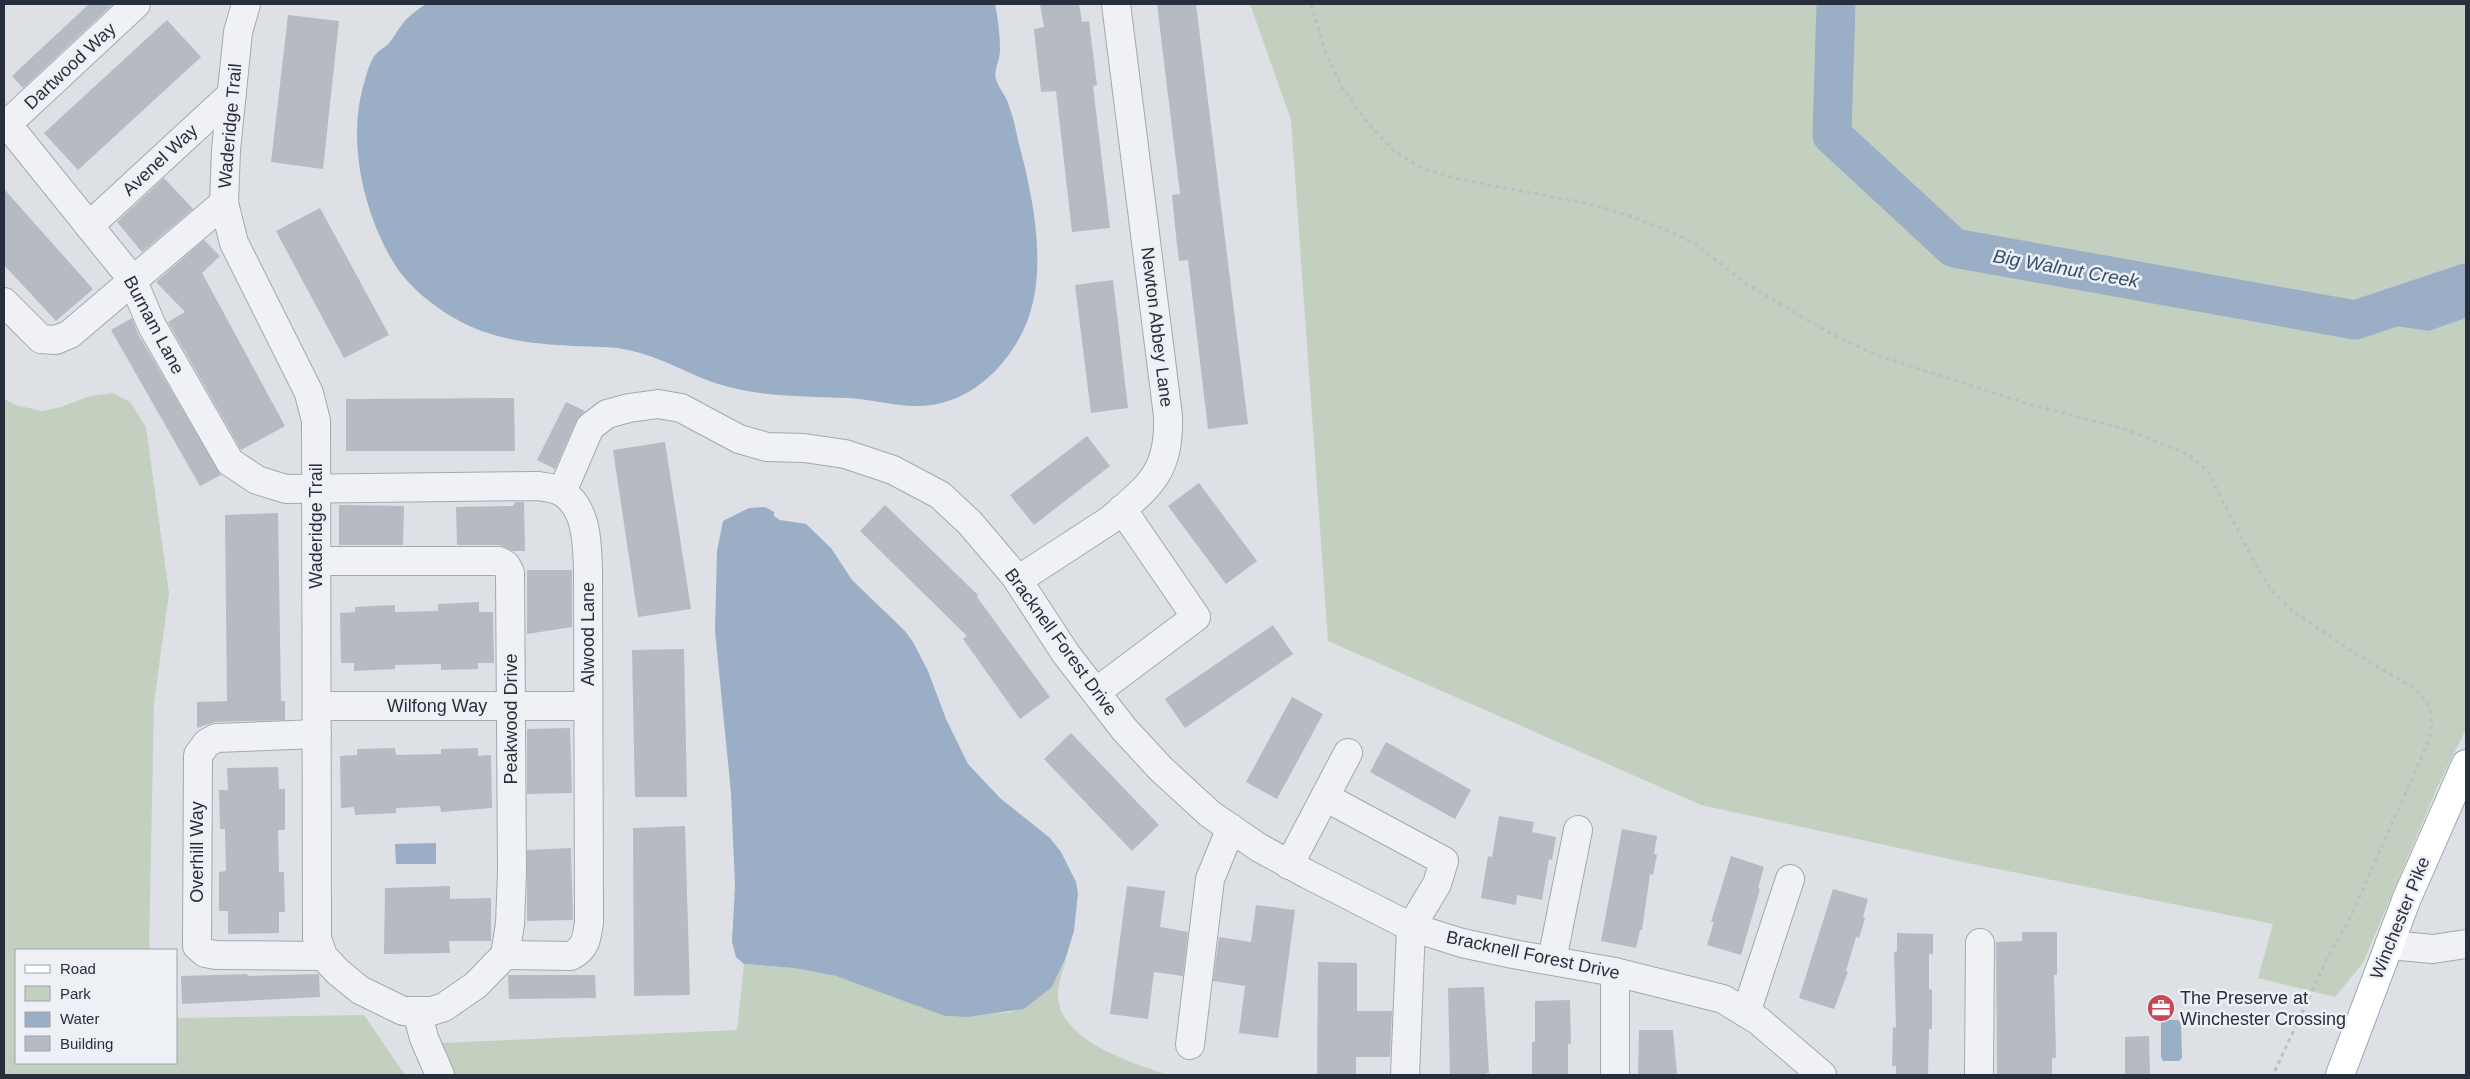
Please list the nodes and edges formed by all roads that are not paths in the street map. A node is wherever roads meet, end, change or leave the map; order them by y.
1 (136, 4) edge
2 (246, 4) edge
3 (1116, 4) edge
4 (232, 94) junction
5 (5, 126) edge
6 (224, 203) junction
7 (89, 226) junction
8 (132, 279) junction
9 (4, 302) edge
10 (316, 488) junction
11 (562, 492) junction
12 (1122, 509) junction
13 (316, 561) junction
14 (1018, 580) junction
15 (1096, 692) junction
16 (317, 706) junction
17 (510, 706) junction
18 (588, 706) junction
19 (317, 734) junction
20 (1348, 753) dead end
21 (2466, 764) edge
22 (1324, 797) junction
23 (1231, 828) junction
24 (1578, 830) dead end
25 (1289, 864) junction
26 (1790, 878) dead end
27 (1411, 927) junction
28 (1980, 943) dead end
29 (2466, 944) edge
30 (2389, 945) junction
31 (505, 955) junction
32 (323, 956) junction
33 (1552, 960) junction
34 (1615, 972) junction
35 (417, 1012) junction
36 (1746, 1013) junction
37 (1190, 1045) dead end
38 (440, 1075) edge
39 (1404, 1075) edge
40 (1615, 1075) edge
41 (1822, 1075) edge
42 (1979, 1075) edge
43 (2340, 1075) edge

1 - 5 street, Dartwood Way
2 - 4 street, Waderidge Trail
3 - 12 street, Newton Abbey Lane
4 - 6 street, Waderidge Trail
4 - 7 street, Avenel Way
5 - 7 street, Burnam Lane
6 - 8 street
6 - 10 street, Waderidge Trail
7 - 8 street, Burnam Lane
8 - 9 street
8 - 10 street, Burnam Lane
10 - 11 street
10 - 13 street, Waderidge Trail
11 - 14 street, Bracknell Forest Drive
11 - 18 street, Alwood Lane
12 - 14 street, Newton Abbey Lane
12 - 15 street
13 - 16 street, Waderidge Trail
13 - 17 street, Peakwood Drive
14 - 15 street, Bracknell Forest Drive
15 - 23 street, Bracknell Forest Drive
16 - 17 street, Wilfong Way
16 - 19 street, Waderidge Trail
17 - 18 street, Wilfong Way
17 - 31 street, Peakwood Drive
18 - 31 street, Alwood Lane
19 - 32 street, Waderidge Trail
19 - 32 street, Overhill Way
20 - 22 street
21 - 30 main road, Winchester Pike
22 - 25 street
22 - 27 street
23 - 25 street, Bracknell Forest Drive
23 - 37 street
24 - 33 street
25 - 27 street, Bracknell Forest Drive
26 - 36 street
27 - 33 street, Bracknell Forest Drive
27 - 39 street
28 - 42 street
29 - 30 street
30 - 43 main road, Winchester Pike
31 - 35 street
32 - 35 street
33 - 34 street, Bracknell Forest Drive
34 - 36 street, Bracknell Forest Drive
34 - 40 street
35 - 38 street
36 - 41 street, Bracknell Forest Drive

